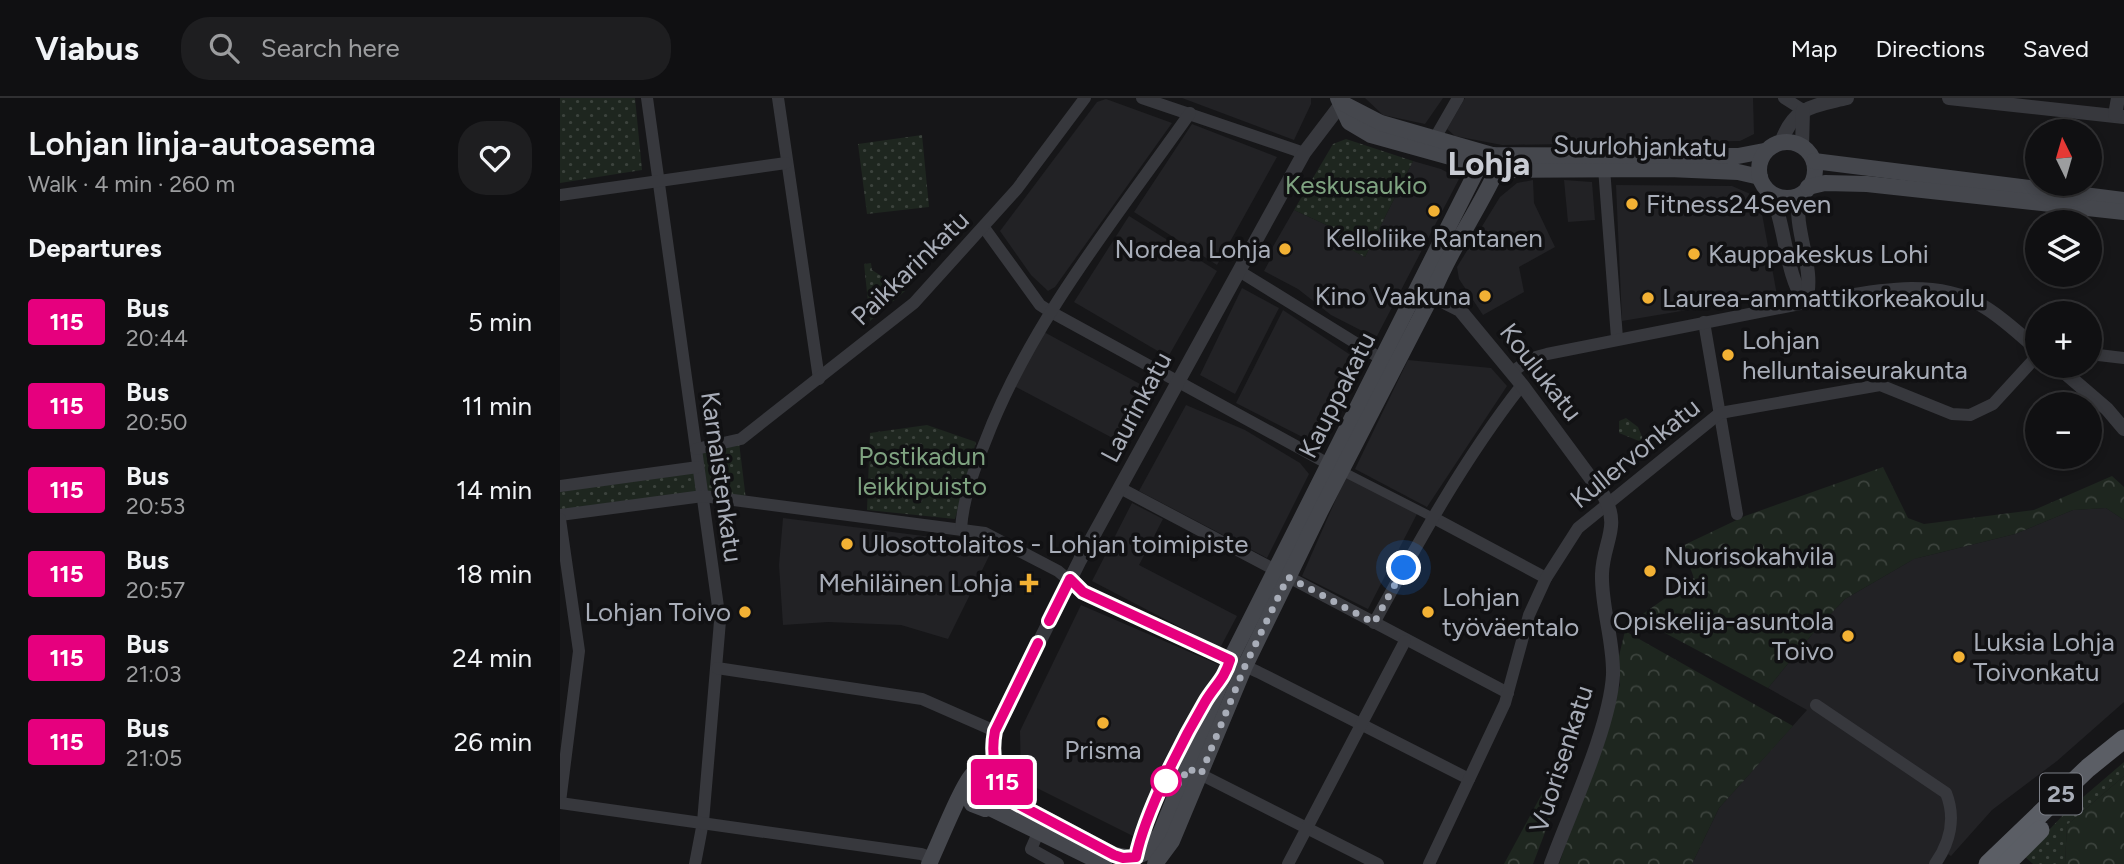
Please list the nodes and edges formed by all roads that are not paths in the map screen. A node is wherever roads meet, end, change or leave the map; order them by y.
1 (647, 98) edge
2 (778, 98) edge
3 (1085, 98) edge
4 (1142, 98) edge
5 (1458, 98) edge
6 (1784, 98) edge
7 (1847, 98) edge
8 (1949, 98) edge
9 (2118, 98) edge
10 (1340, 100) edge
11 (1802, 110) junction
12 (1190, 113) junction
13 (2119, 116) edge
14 (1435, 138) junction
15 (1781, 143) junction
16 (1802, 146) junction
17 (1764, 151) junction
18 (1304, 153) junction
19 (1814, 161) junction
20 (1495, 162) junction
21 (786, 163) junction
22 (1479, 166) junction
23 (1604, 168) junction
24 (1760, 177) junction
25 (657, 181) junction
26 (1804, 191) junction
27 (560, 195) edge
28 (1772, 195) junction
29 (2124, 200) edge
30 (2124, 212) edge
31 (985, 229) junction
32 (1239, 271) junction
33 (1425, 292) junction
34 (1805, 303) junction
35 (1051, 312) junction
36 (1704, 322) junction
37 (1617, 332) junction
38 (2025, 339) edge
39 (2102, 355) edge
40 (2124, 358) edge
41 (1388, 364) junction
42 (2025, 369) edge
43 (1512, 372) junction
44 (2071, 378) edge
45 (819, 379) junction
46 (1178, 381) junction
47 (1522, 385) junction
48 (1720, 413) junction
49 (2124, 429) edge
50 (696, 449) junction
51 (698, 467) junction
52 (1335, 467) junction
53 (560, 486) edge
54 (1120, 488) junction
55 (703, 496) junction
56 (1608, 504) junction
57 (1737, 514) dead end
58 (560, 517) edge
59 (1432, 517) junction
60 (961, 528) junction
61 (1282, 574) junction
62 (1546, 578) junction
63 (1070, 579) junction
64 (1374, 623) junction
65 (1405, 641) junction
66 (1238, 663) junction
67 (717, 668) junction
68 (1508, 693) junction
69 (1816, 705) dead end
70 (1359, 724) junction
71 (993, 738) junction
72 (2124, 739) edge
73 (2124, 752) edge
74 (1194, 771) junction
75 (977, 772) junction
76 (997, 775) junction
77 (1469, 779) junction
78 (965, 789) junction
79 (1004, 791) junction
80 (560, 803) edge
81 (983, 808) junction
82 (703, 822) junction
83 (1307, 828) junction
84 (945, 831) junction
85 (1039, 831) junction
86 (931, 861) edge
87 (695, 864) edge
88 (1058, 864) edge
89 (1104, 864) edge
90 (1155, 864) edge
91 (1289, 864) edge
92 (1378, 864) edge
93 (1429, 864) edge
94 (1551, 864) edge
95 (1935, 864) edge
96 (1988, 864) edge
97 (2007, 864) edge

1 - 25 street, Karnaistenkatu
2 - 21 street
3 - 31 street, Paikkarinkatu
4 - 12 street
5 - 14 street
6 - 11 street
7 - 11 street
8 - 13 street
9 - 13 street
10 - 14 main road, Suurlohjankatu
10 - 18 street, Laurinkatu
10 - 22 main road, Suurlohjankatu
11 - 15 street
11 - 16 street
12 - 18 street
12 - 35 street
14 - 20 main road, Suurlohjankatu
15 - 16 main road
15 - 17 main road
16 - 19 main road
17 - 20 main road, Suurlohjankatu
17 - 24 main road
18 - 32 street, Laurinkatu
19 - 26 main road
19 - 29 main road
20 - 22 main road, Suurlohjankatu
20 - 23 main road, Suurlohjankatu
20 - 33 main road, Kauppakatu
21 - 25 street
21 - 45 street
22 - 33 main road, Kauppakatu
23 - 24 main road, Suurlohjankatu
23 - 37 street
24 - 28 main road
25 - 27 street
25 - 50 street, Karnaistenkatu
26 - 28 main road
26 - 30 main road
26 - 34 street
28 - 34 street
31 - 35 street
31 - 45 street, Paikkarinkatu
32 - 41 street
32 - 46 street, Laurinkatu
33 - 41 main road, Kauppakatu
33 - 43 street, Koulukatu
34 - 36 street
34 - 38 street
35 - 46 street
35 - 60 street
36 - 37 street
36 - 48 street
37 - 43 street
39 - 40 street
41 - 52 main road, Kauppakatu
42 - 48 street, Kullervonkatu
43 - 47 street, Koulukatu
44 - 49 street
45 - 50 street, Paikkarinkatu
46 - 52 street
46 - 54 street, Laurinkatu
47 - 56 street, Koulukatu
47 - 59 street
48 - 56 street, Kullervonkatu
48 - 57 street
50 - 51 street, Karnaistenkatu
51 - 53 street
51 - 55 street, Karnaistenkatu
52 - 59 street
52 - 61 main road, Kauppakatu
54 - 61 street
54 - 63 street, Laurinkatu
55 - 58 street
55 - 60 street
55 - 67 street, Karnaistenkatu
56 - 62 street, Kullervonkatu
56 - 94 street, Vuorisenkatu
58 - 80 street
59 - 62 street
59 - 64 street
60 - 63 street
61 - 64 street
61 - 66 main road, Kauppakatu
62 - 68 street, Kullervonkatu
63 - 66 street
63 - 71 street, Laurinkatu
64 - 65 street
65 - 68 street
65 - 70 street
66 - 70 street
66 - 74 main road, Kauppakatu
67 - 71 street
67 - 82 street, Karnaistenkatu
68 - 77 street, Kullervonkatu
69 - 95 street
70 - 77 street
70 - 83 street
71 - 75 street, Laurinkatu
71 - 76 street
72 - 96 highway, 25
73 - 97 highway, 25
74 - 79 main road, Kauppakatu
74 - 83 street
74 - 90 main road, Kauppakatu
75 - 76 main road
75 - 78 main road
76 - 79 main road
77 - 93 street, Kullervonkatu
78 - 81 main road
78 - 84 main road
79 - 81 main road
80 - 82 street
81 - 84 main road
81 - 85 main road
82 - 86 street
82 - 87 street, Karnaistenkatu
83 - 91 street
83 - 92 street
84 - 86 main road
85 - 88 street
85 - 89 main road

